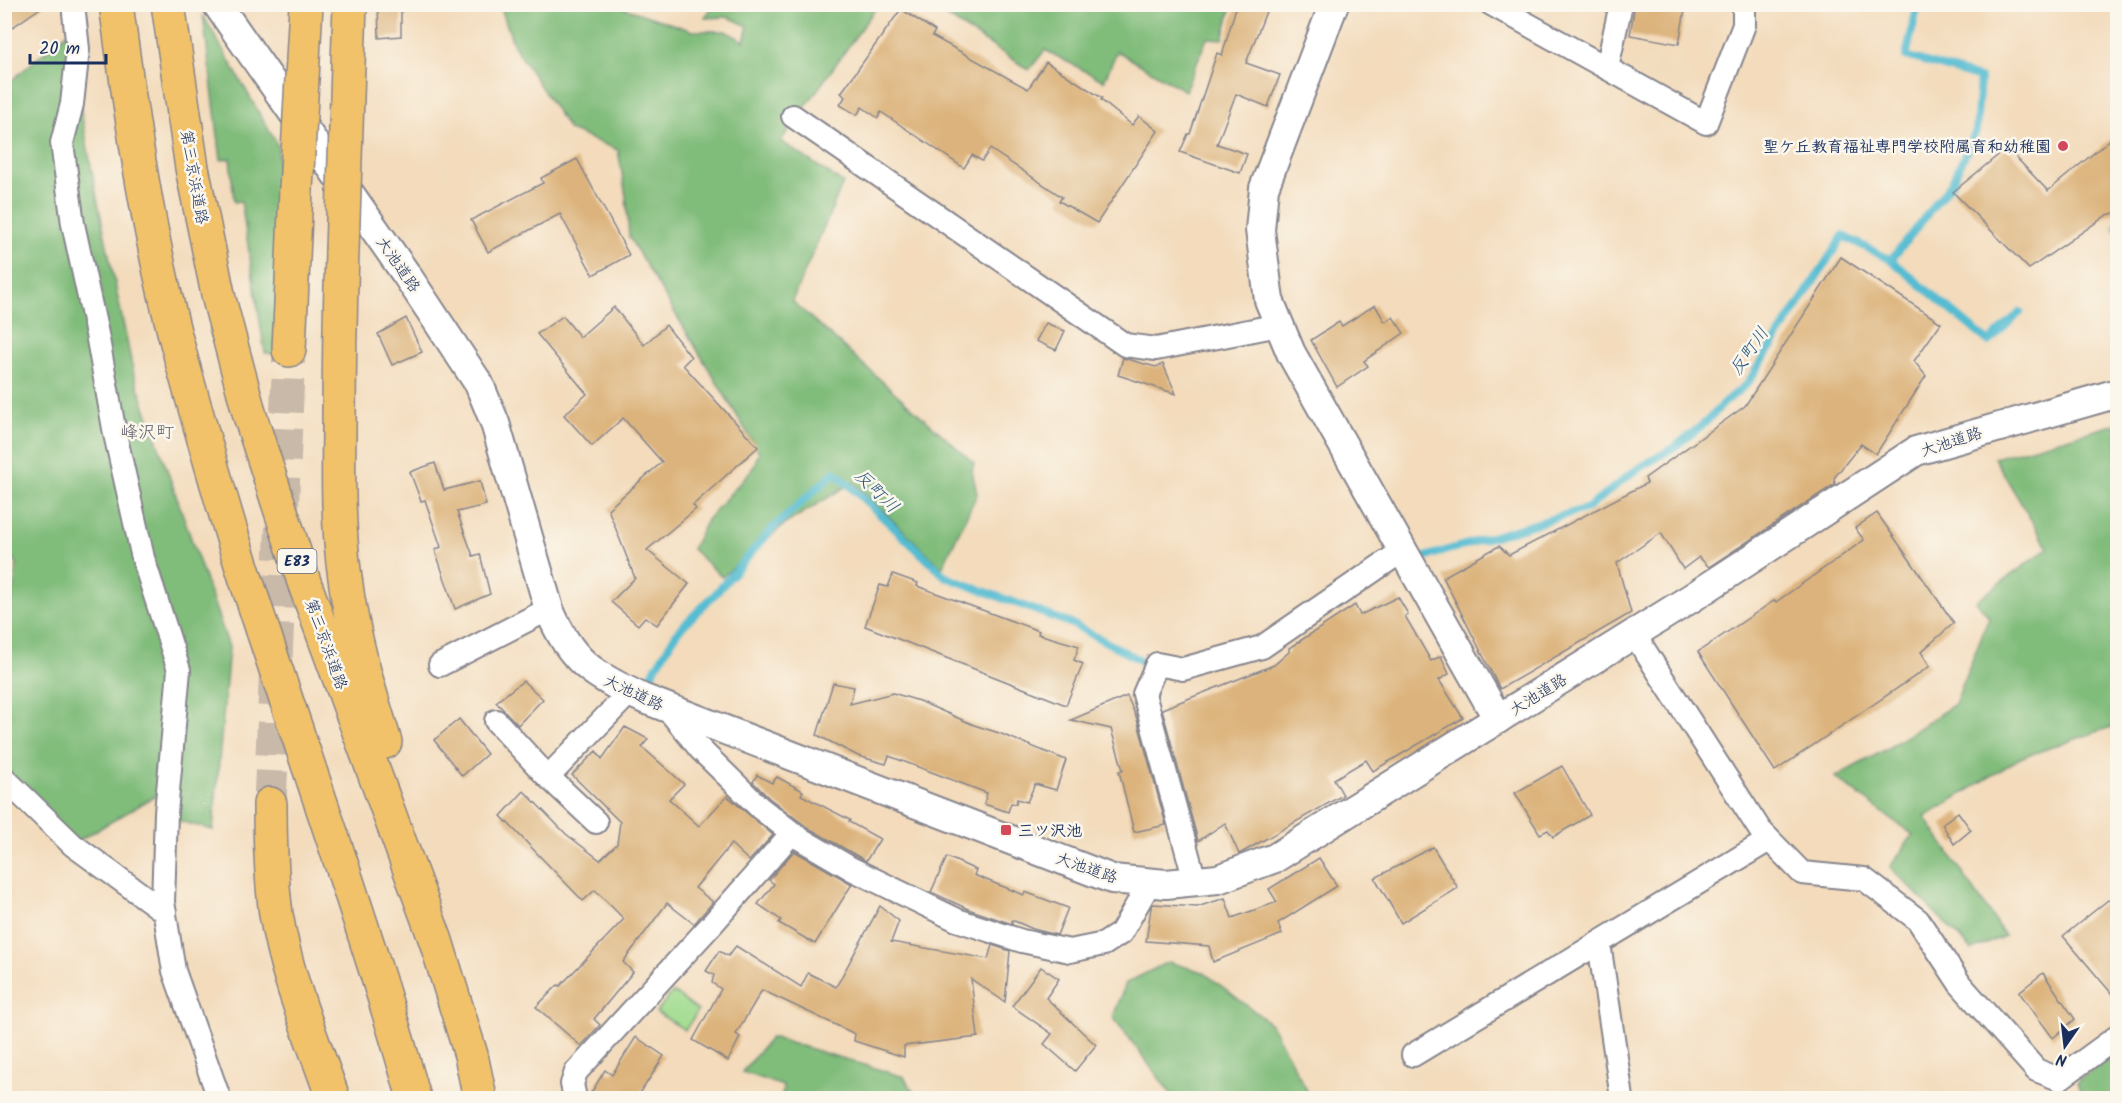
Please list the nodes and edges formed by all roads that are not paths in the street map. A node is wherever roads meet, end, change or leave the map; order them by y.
1 (74, 4) edge
2 (116, 4) edge
3 (217, 4) edge
4 (306, 4) edge
5 (350, 4) edge
6 (1334, 4) edge
7 (1491, 4) edge
8 (1621, 4) edge
9 (1744, 4) edge
10 (169, 6) edge
11 (1607, 68) junction
12 (793, 116) dead end
13 (1279, 325) junction
14 (289, 350) tunnel mouth
15 (2118, 393) edge
16 (1402, 551) junction
17 (549, 609) junction
18 (1634, 634) junction
19 (440, 665) dead end
20 (630, 692) junction
21 (666, 707) junction
22 (1498, 719) junction
23 (496, 721) dead end
24 (548, 777) junction
25 (4, 778) edge
26 (270, 804) tunnel mouth
27 (596, 822) dead end
28 (792, 833) junction
29 (1769, 840) junction
30 (1195, 881) junction
31 (1150, 882) junction
32 (165, 912) junction
33 (1599, 943) junction
34 (2118, 1036) edge
35 (1413, 1055) dead end
36 (219, 1098) edge
37 (333, 1098) edge
38 (414, 1098) edge
39 (480, 1098) edge
40 (485, 1098) edge
41 (574, 1098) edge
42 (1622, 1098) edge

1 - 32 street
2 - 38 highway
3 - 17 street, 大池道路
4 - 14 highway, bridge
5 - 40 highway, bridge
6 - 13 street
7 - 11 street
8 - 11 street
9 - 11 street
10 - 39 highway, 第三京浜道路 / E83
12 - 13 street
13 - 16 street
15 - 18 street, 大池道路
16 - 22 street
16 - 30 street
17 - 19 street
17 - 20 street, 大池道路
18 - 22 street, 大池道路
18 - 29 street
20 - 21 street, 大池道路
20 - 24 street
21 - 28 street
21 - 31 street, 大池道路
22 - 30 street, 大池道路
23 - 24 street
24 - 27 street
25 - 32 street
26 - 37 highway
28 - 31 street
28 - 41 street
29 - 33 street
29 - 34 street
30 - 31 street, 大池道路
32 - 36 street
33 - 35 street
33 - 42 street

